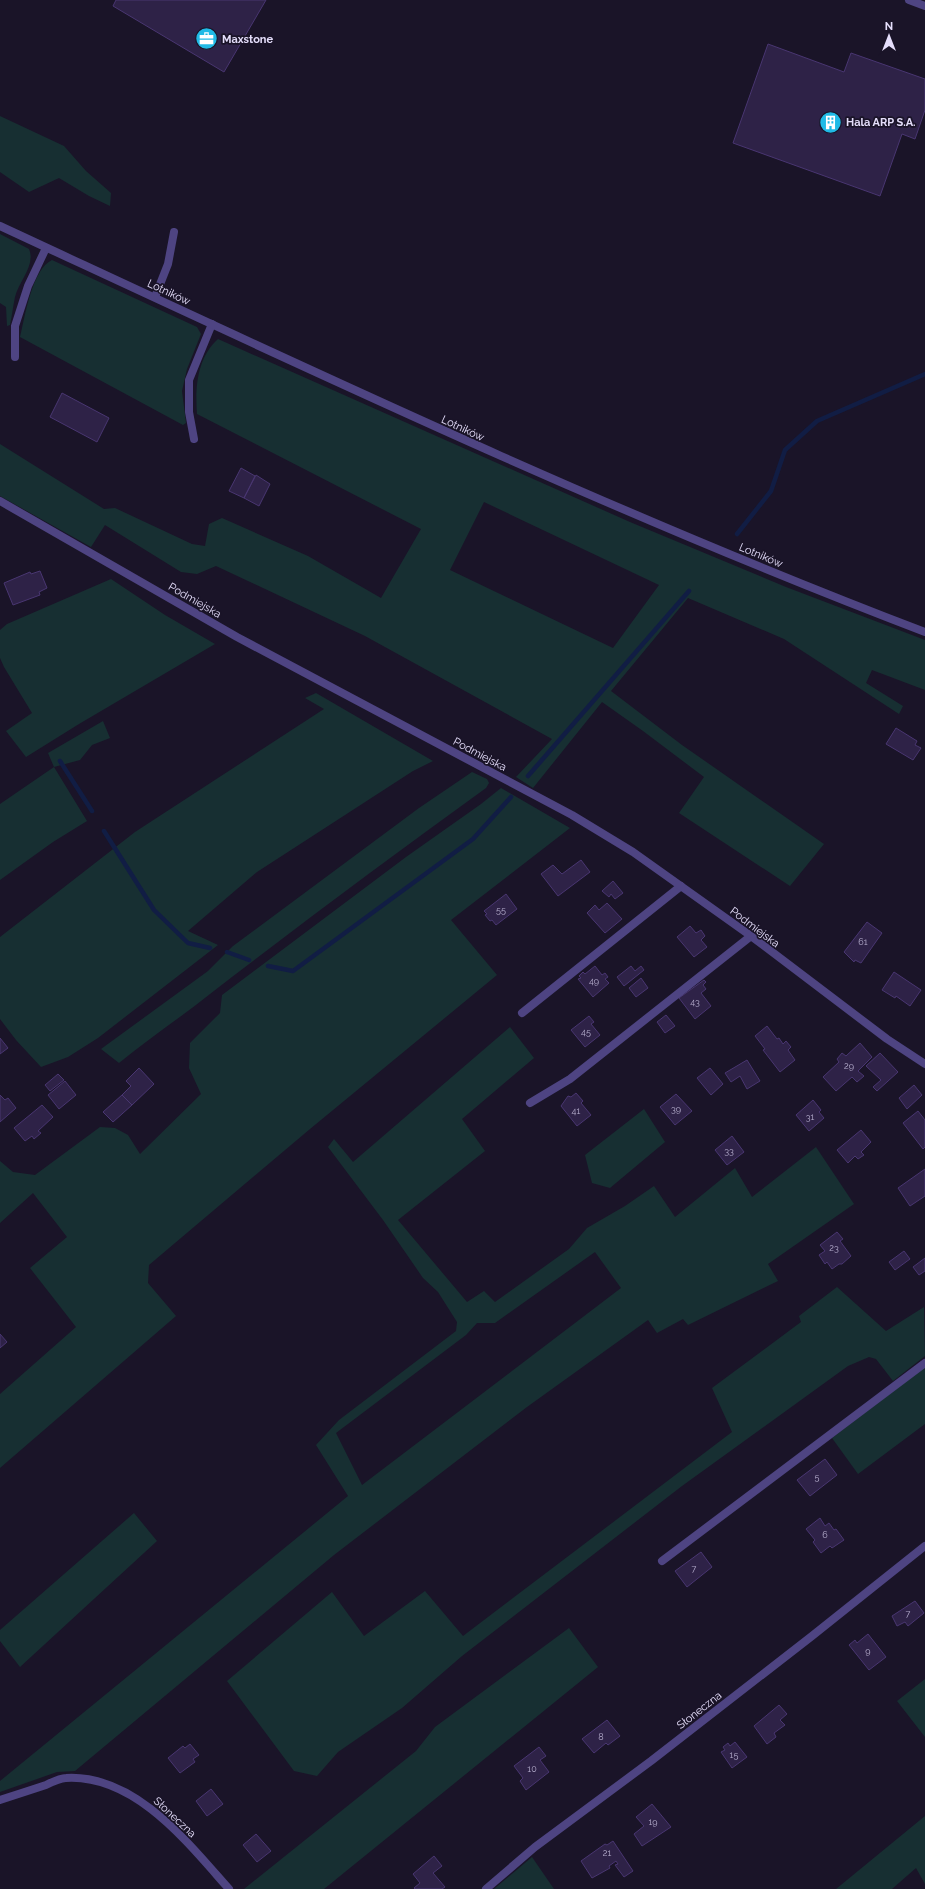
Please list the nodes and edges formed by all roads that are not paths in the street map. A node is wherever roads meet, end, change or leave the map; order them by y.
1 (910, 0) edge
2 (925, 6) edge
3 (0, 226) edge
4 (174, 232) dead end
5 (46, 248) junction
6 (155, 298) junction
7 (212, 324) junction
8 (15, 357) dead end
9 (194, 440) dead end
10 (0, 501) edge
11 (925, 632) edge
12 (681, 886) junction
13 (751, 936) junction
14 (522, 1013) dead end
15 (925, 1064) edge
16 (530, 1103) dead end
17 (925, 1363) edge
18 (925, 1546) edge
19 (662, 1561) dead end
20 (0, 1800) edge
21 (229, 1889) edge
22 (486, 1889) edge

1 - 2 street
3 - 5 street, Lotników
4 - 6 street
5 - 6 street, Lotników
5 - 8 street
6 - 7 street, Lotników
7 - 9 street
7 - 11 street, Lotników
10 - 12 street, Podmiejska
12 - 13 street, Podmiejska
12 - 14 street
13 - 15 street, Podmiejska
13 - 16 street
17 - 19 street
18 - 22 street, Słoneczna
20 - 21 street, Słoneczna

